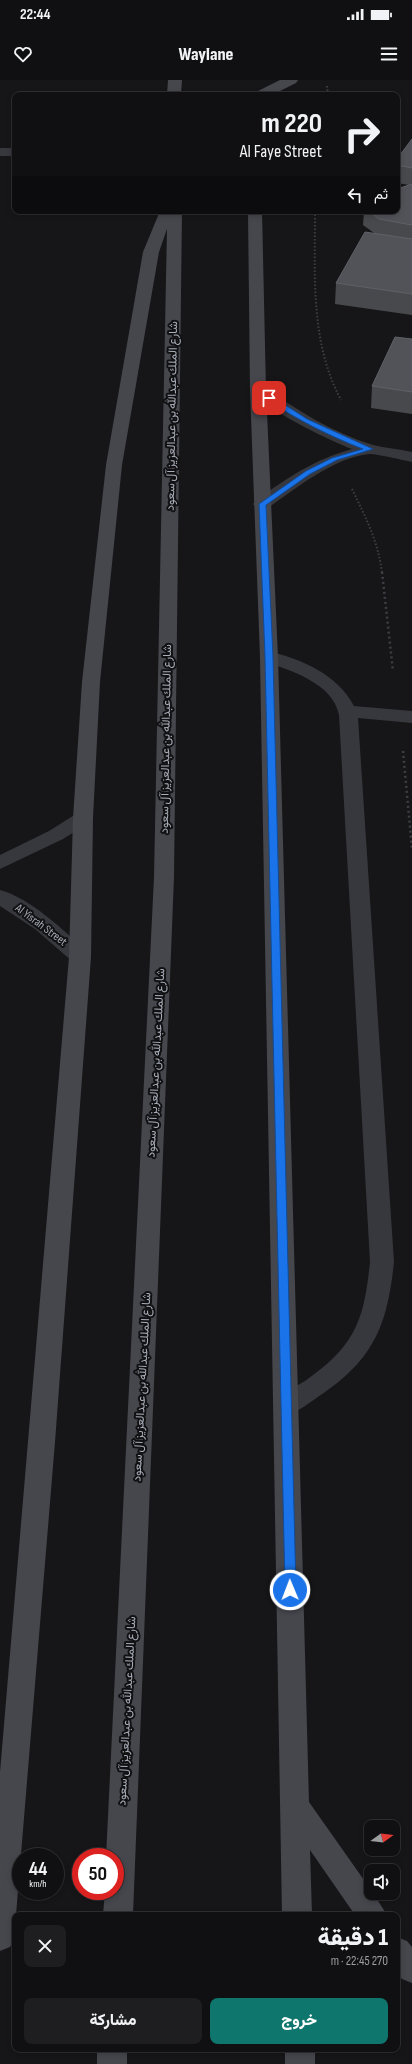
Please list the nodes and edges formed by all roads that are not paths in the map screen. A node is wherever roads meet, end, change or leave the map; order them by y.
1 (174, 80) edge
2 (291, 80) edge
3 (174, 92) edge
4 (255, 92) edge
5 (0, 152) edge
6 (12, 152) edge
7 (166, 214) edge
8 (175, 214) edge
9 (254, 214) edge
10 (258, 390) junction
11 (370, 449) junction
12 (412, 457) edge
13 (262, 504) junction
14 (269, 657) junction
15 (347, 711) junction
16 (412, 717) edge
17 (83, 818) junction
18 (0, 863) edge
19 (0, 897) edge
20 (80, 957) junction
21 (286, 1405) junction
22 (295, 1806) junction
23 (118, 1912) edge
24 (297, 1912) edge
25 (370, 1912) edge
26 (0, 1937) edge
27 (400, 1955) edge
28 (412, 1969) edge
29 (112, 2052) edge
30 (300, 2052) edge
31 (112, 2064) edge
32 (300, 2064) edge

1 - 3 main road
2 - 4 main road
5 - 6 street
7 - 17 main road
8 - 23 main road, شارع الملك عبدالله بن عبدالعزيز آل سعود
9 - 10 main road
10 - 11 street
10 - 13 main road
11 - 12 street
11 - 13 street
13 - 14 main road
14 - 15 street
14 - 21 main road
15 - 16 street
15 - 21 street
17 - 18 street
17 - 20 main road
19 - 20 street, Al Yisrah Street
20 - 26 main road
21 - 22 main road
22 - 24 main road
22 - 25 main road
27 - 28 main road
29 - 31 main road
30 - 32 main road

